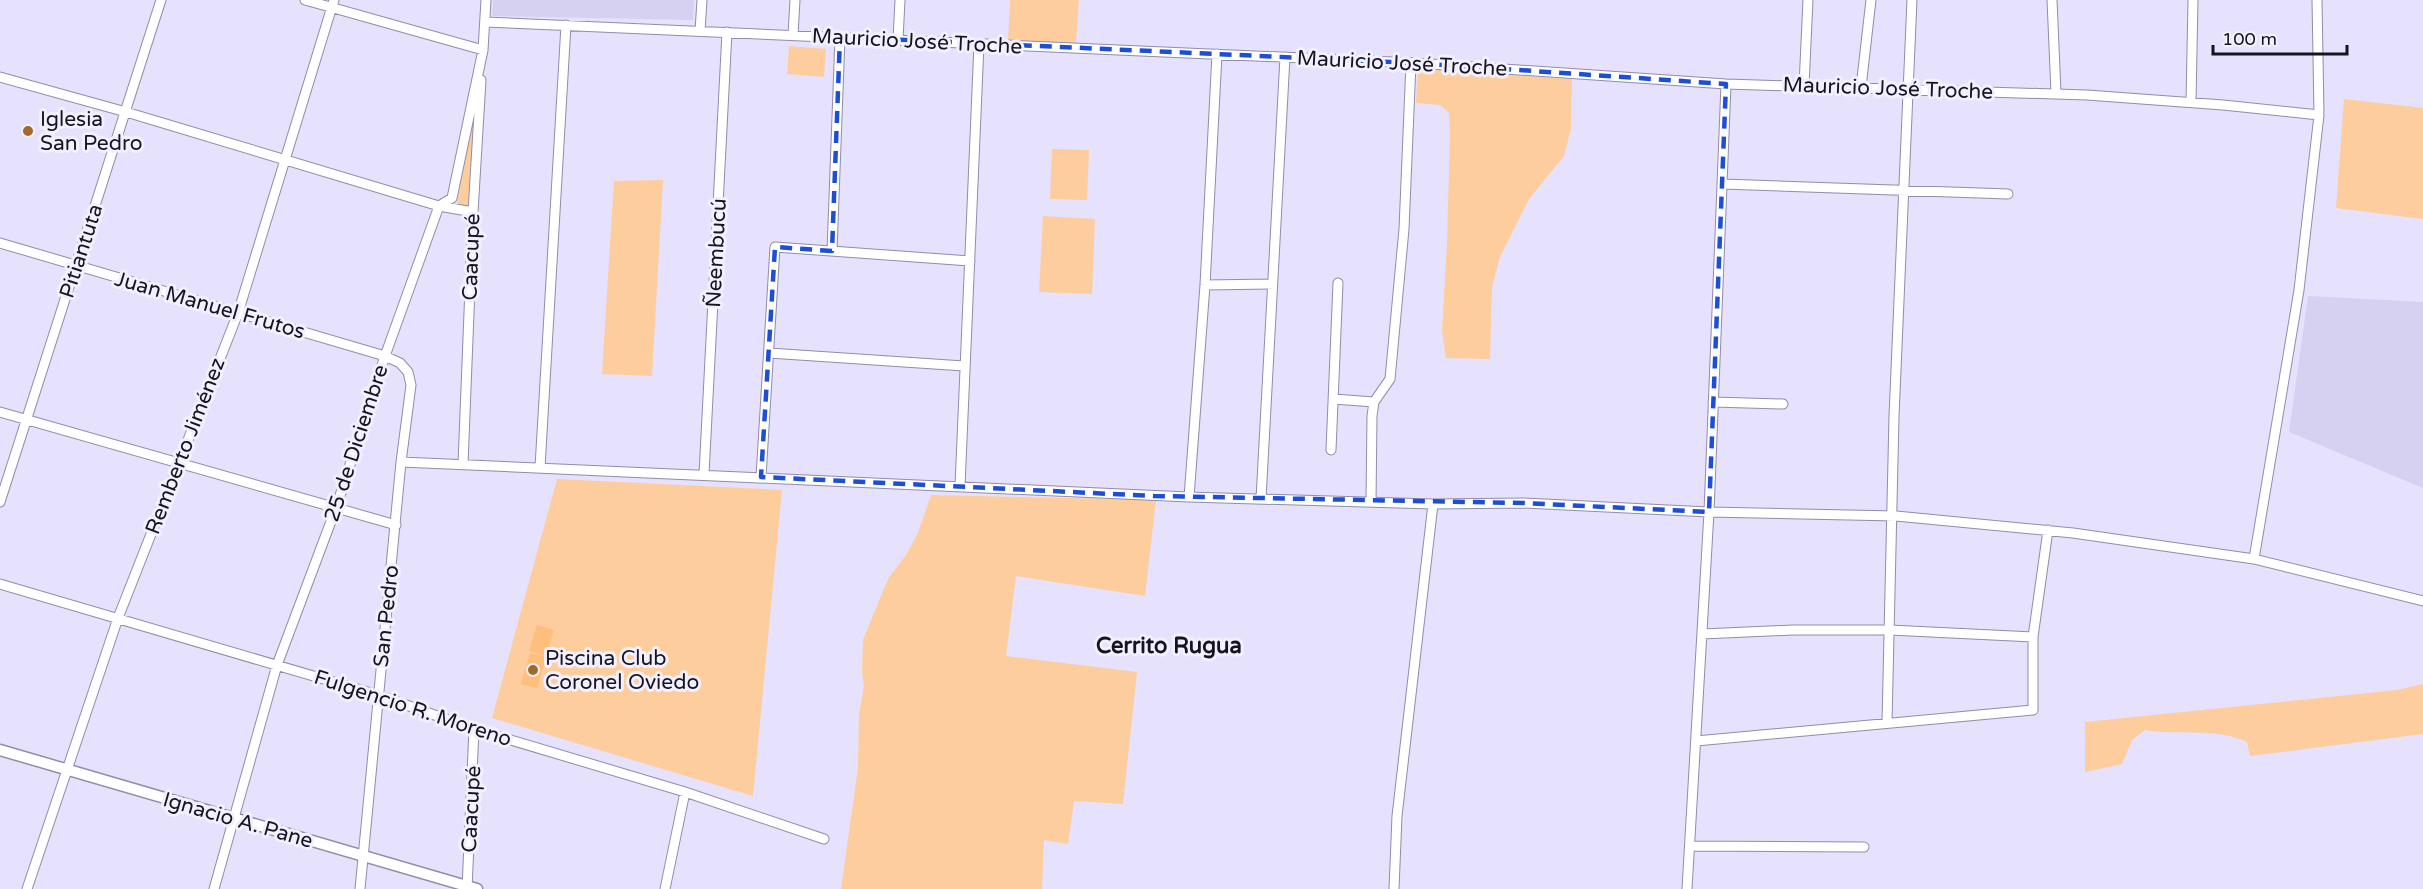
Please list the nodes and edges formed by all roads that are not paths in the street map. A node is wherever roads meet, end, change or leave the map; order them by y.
1 (161, 0) edge
2 (305, 0) edge
3 (486, 0) edge
4 (702, 0) edge
5 (795, 0) edge
6 (900, 0) edge
7 (1808, 0) edge
8 (1871, 0) edge
9 (1912, 0) edge
10 (2052, 0) edge
11 (2193, 0) edge
12 (2317, 0) edge
13 (333, 4) edge
14 (485, 22) junction
15 (566, 26) junction
16 (700, 31) junction
17 (727, 33) junction
18 (793, 35) junction
19 (840, 38) junction
20 (898, 40) junction
21 (979, 44) junction
22 (483, 50) junction
23 (1217, 54) junction
24 (1285, 57) junction
25 (1411, 63) junction
26 (0, 77) edge
27 (1726, 84) junction
28 (1804, 86) junction
29 (1861, 87) junction
30 (1908, 89) junction
31 (2056, 93) junction
32 (2191, 102) junction
33 (126, 112) junction
34 (2319, 116) junction
35 (285, 160) junction
36 (1722, 184) junction
37 (1904, 190) junction
38 (2008, 194) dead end
39 (440, 206) junction
40 (473, 212) junction
41 (0, 243) edge
42 (832, 251) junction
43 (970, 261) junction
44 (76, 266) junction
45 (1338, 283) dead end
46 (1272, 284) junction
47 (1205, 285) junction
48 (238, 313) junction
49 (769, 353) junction
50 (385, 356) junction
51 (964, 366) junction
52 (1334, 399) junction
53 (1374, 402) junction
54 (1713, 402) junction
55 (1783, 404) dead end
56 (0, 412) edge
57 (27, 420) junction
58 (1331, 450) dead end
59 (401, 462) junction
60 (178, 464) junction
61 (463, 464) junction
62 (540, 468) junction
63 (704, 474) junction
64 (761, 477) junction
65 (960, 486) junction
66 (1189, 497) junction
67 (1261, 499) junction
68 (0, 502) edge
69 (1371, 502) junction
70 (1433, 504) junction
71 (336, 508) junction
72 (1709, 512) junction
73 (1891, 516) junction
74 (396, 525) junction
75 (2049, 530) junction
76 (2254, 559) junction
77 (0, 584) edge
78 (2423, 601) edge
79 (118, 618) junction
80 (1890, 630) junction
81 (1702, 634) junction
82 (2033, 637) junction
83 (277, 665) junction
84 (378, 695) junction
85 (1887, 723) junction
86 (474, 729) junction
87 (1696, 741) junction
88 (0, 750) edge
89 (67, 770) junction
90 (685, 792) junction
91 (233, 819) junction
92 (824, 839) dead end
93 (1690, 846) junction
94 (1864, 847) dead end
95 (362, 856) junction
96 (471, 888) edge
97 (27, 889) edge
98 (214, 889) edge
99 (360, 889) edge
100 (665, 889) edge
101 (1394, 889) edge
102 (1687, 889) edge

1 - 33 street, Pitiantuta
2 - 13 street
3 - 14 street, 25 de Diciembre
4 - 16 street
5 - 18 street
6 - 20 street
7 - 28 street
8 - 29 street
9 - 30 street
10 - 31 street
11 - 32 street
12 - 34 street
13 - 22 street
13 - 35 street, Remberto Jiménez
14 - 15 street, Mauricio José Troche
14 - 22 street, 25 de Diciembre
15 - 16 street, Mauricio José Troche
15 - 62 street
16 - 17 street, Mauricio José Troche
17 - 18 street, Mauricio José Troche
17 - 63 street, Ñeembucú
18 - 19 street, Mauricio José Troche
19 - 20 street, Mauricio José Troche
19 - 42 street
20 - 21 street, Mauricio José Troche
21 - 23 street, Mauricio José Troche
21 - 43 street
22 - 39 street, 25 de Diciembre
22 - 40 street, Caacupé
23 - 24 street, Mauricio José Troche
23 - 47 street
24 - 25 street, Mauricio José Troche
24 - 46 street
25 - 27 street, Mauricio José Troche
25 - 53 street
26 - 33 street
27 - 28 street, Mauricio José Troche
27 - 36 street
28 - 29 street, Mauricio José Troche
29 - 30 street, Mauricio José Troche
30 - 31 street, Mauricio José Troche
30 - 37 street
31 - 32 street, Mauricio José Troche
32 - 34 street, Mauricio José Troche
33 - 35 street
33 - 44 street, Pitiantuta
34 - 76 street
35 - 39 street
35 - 48 street, Remberto Jiménez
36 - 37 street
36 - 54 street
37 - 38 street
37 - 73 street
39 - 40 street
39 - 50 street, 25 de Diciembre
40 - 61 street, Caacupé
41 - 44 street, Juan Manuel Frutos
42 - 43 street
42 - 49 street
43 - 51 street
44 - 48 street, Juan Manuel Frutos
44 - 57 street, Pitiantuta
45 - 52 street
46 - 47 street
46 - 67 street
47 - 66 street
48 - 50 street, Juan Manuel Frutos
48 - 60 street, Remberto Jiménez
49 - 51 street
49 - 64 street
50 - 59 street, San Pedro
50 - 71 street, 25 de Diciembre
51 - 65 street
52 - 53 street
52 - 58 street
53 - 69 street
54 - 55 street
54 - 72 street
56 - 57 street
57 - 60 street
57 - 68 street, Pitiantuta
59 - 61 street
59 - 74 street, San Pedro
60 - 71 street
60 - 79 street, Remberto Jiménez
61 - 62 street
62 - 63 street
63 - 64 street
64 - 65 street
65 - 66 street
66 - 67 street
67 - 69 street
69 - 70 street
70 - 72 street
70 - 101 street
71 - 74 street
71 - 83 street, 25 de Diciembre
72 - 73 street
72 - 81 street
73 - 75 street
73 - 80 street
74 - 84 street, San Pedro
75 - 76 street
75 - 82 street
76 - 78 street
77 - 79 street, Fulgencio R. Moreno
79 - 83 street, Fulgencio R. Moreno
79 - 89 street, Remberto Jiménez
80 - 81 street
80 - 82 street
80 - 85 street
81 - 87 street
82 - 85 street
83 - 84 street, Fulgencio R. Moreno
83 - 91 street, 25 de Diciembre
84 - 86 street, Fulgencio R. Moreno
84 - 95 street, San Pedro
85 - 87 street
86 - 90 street, Fulgencio R. Moreno
86 - 96 street, Caacupé
87 - 93 street
88 - 89 street, Ignacio A. Pane
89 - 91 street, Ignacio A. Pane
89 - 97 street, Remberto Jiménez
90 - 92 street, Fulgencio R. Moreno
90 - 100 street
91 - 95 street, Ignacio A. Pane
91 - 98 street, 25 de Diciembre
93 - 94 street
93 - 102 street
95 - 96 street, Ignacio A. Pane
95 - 99 street, San Pedro

